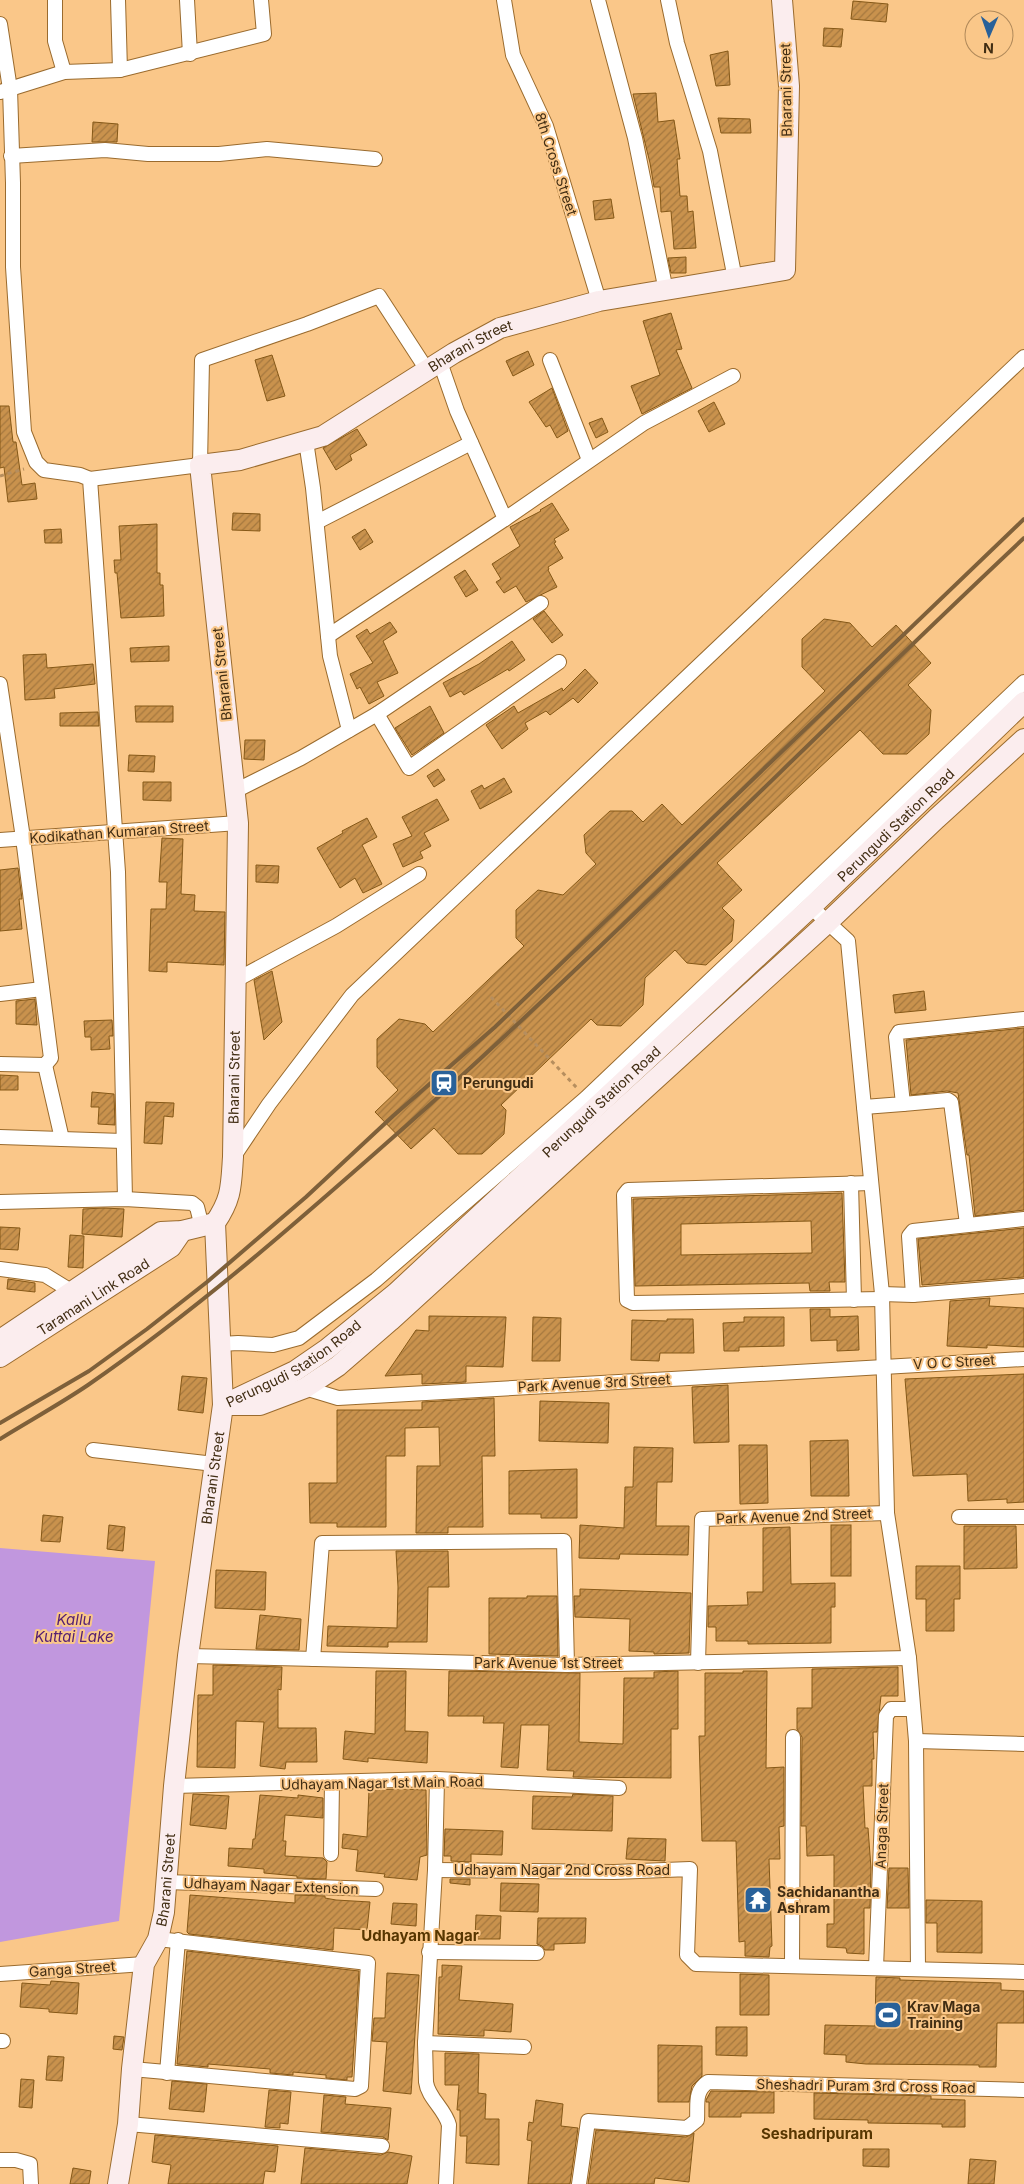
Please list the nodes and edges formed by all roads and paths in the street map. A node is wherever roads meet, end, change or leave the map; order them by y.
1 (55, 0) edge
2 (118, 0) edge
3 (187, 0) edge
4 (261, 0) edge
5 (504, 0) edge
6 (598, 0) edge
7 (668, 0) edge
8 (782, 0) edge
9 (0, 24) edge
10 (190, 54) junction
11 (120, 70) junction
12 (64, 72) junction
13 (5, 90) edge
14 (11, 156) junction
15 (375, 159) dead end
16 (736, 279) junction
17 (666, 291) junction
18 (598, 301) junction
19 (1024, 357) edge
20 (550, 360) dead end
21 (433, 366) junction
22 (733, 376) dead end
23 (306, 441) junction
24 (471, 443) junction
25 (589, 460) junction
26 (36, 462) junction
27 (200, 465) junction
28 (0, 476) edge
29 (90, 479) junction
30 (505, 519) junction
31 (317, 522) junction
32 (541, 603) dead end
33 (328, 636) junction
34 (559, 662) dead end
35 (1024, 682) edge
36 (0, 684) edge
37 (1024, 702) edge
38 (377, 714) junction
39 (349, 730) junction
40 (1024, 739) edge
41 (235, 791) junction
42 (238, 823) junction
43 (114, 832) junction
44 (23, 838) junction
45 (0, 840) edge
46 (420, 874) dead end
47 (811, 907) junction
48 (827, 923) junction
49 (738, 963) junction
50 (236, 980) junction
51 (42, 989) junction
52 (0, 994) edge
53 (491, 997) dead end
54 (1024, 1019) edge
55 (0, 1064) edge
56 (45, 1065) junction
57 (586, 1098) junction
58 (903, 1104) junction
59 (864, 1107) junction
60 (0, 1137) edge
61 (62, 1139) junction
62 (123, 1141) junction
63 (233, 1157) junction
64 (851, 1183) junction
65 (871, 1183) junction
66 (125, 1199) junction
67 (0, 1202) edge
68 (1024, 1219) edge
69 (967, 1224) junction
70 (209, 1225) junction
71 (182, 1231) junction
72 (0, 1269) edge
73 (1024, 1286) edge
74 (71, 1291) junction
75 (913, 1295) junction
76 (882, 1297) junction
77 (854, 1300) junction
78 (0, 1340) edge
79 (221, 1344) junction
80 (0, 1357) edge
81 (1024, 1359) edge
82 (885, 1366) junction
83 (305, 1388) junction
84 (222, 1405) junction
85 (93, 1450) dead end
86 (214, 1464) junction
87 (887, 1513) junction
88 (959, 1517) dead end
89 (1024, 1517) edge
90 (188, 1656) junction
91 (909, 1658) junction
92 (313, 1659) junction
93 (698, 1663) junction
94 (566, 1665) junction
95 (914, 1709) junction
96 (793, 1737) dead end
97 (916, 1741) junction
98 (1024, 1744) edge
99 (437, 1779) junction
100 (332, 1782) junction
101 (174, 1786) junction
102 (619, 1788) dead end
103 (331, 1854) dead end
104 (435, 1870) junction
105 (166, 1882) junction
106 (376, 1889) dead end
107 (168, 1940) junction
108 (430, 1952) junction
109 (537, 1953) dead end
110 (144, 1964) junction
111 (792, 1966) junction
112 (876, 1968) junction
113 (918, 1968) junction
114 (1024, 1972) edge
115 (0, 1974) edge
116 (425, 2042) junction
117 (524, 2046) dead end
118 (132, 2069) junction
119 (167, 2073) junction
120 (1024, 2090) edge
121 (128, 2124) junction
122 (382, 2146) dead end
123 (0, 2160) edge
124 (31, 2184) edge
125 (118, 2184) edge
126 (446, 2184) edge
127 (579, 2184) edge

1 - 12 street
2 - 11 street
3 - 10 street
4 - 10 street
5 - 18 street, 8th Cross Street
6 - 17 street
7 - 16 street
8 - 16 street, Bharani Street
9 - 13 street
10 - 11 street
11 - 12 street
12 - 13 street
13 - 14 street
14 - 15 street
14 - 26 street
16 - 17 street, Bharani Street
17 - 18 street, Bharani Street
18 - 21 street, Bharani Street
19 - 63 street
20 - 25 street
21 - 23 street, Bharani Street
21 - 24 street
21 - 27 street
22 - 25 street
23 - 27 street, Bharani Street
23 - 31 street
24 - 30 street
24 - 31 street
25 - 30 street
26 - 28 path
26 - 29 street
27 - 29 street
27 - 41 street, Bharani Street
29 - 43 street
30 - 33 street
31 - 33 street
32 - 38 street
33 - 39 street
34 - 38 street
35 - 49 street
36 - 44 street
37 - 47 street, Perungudi Station Road
38 - 39 street
39 - 41 street
40 - 48 street, Perungudi Station Road
41 - 42 street, Bharani Street
42 - 43 street, Kodikathan Kumaran Street
42 - 50 street, Bharani Street
43 - 44 street, Kodikathan Kumaran Street
43 - 62 street
44 - 45 street, Kodikathan Kumaran Street
44 - 51 street
46 - 50 street
47 - 48 street
47 - 49 street, Perungudi Station Road
48 - 59 street
48 - 83 street, Perungudi Station Road
49 - 57 street
49 - 84 street, Perungudi Station Road
50 - 63 street, Bharani Street
51 - 52 street
51 - 56 street
53 - 57 path
54 - 58 street
55 - 56 street
56 - 61 street
57 - 79 street
58 - 59 street
58 - 69 street
59 - 65 street
60 - 61 street
61 - 62 street
62 - 66 street
63 - 70 street, Bharani Street
64 - 65 street
64 - 77 street
64 - 77 street
65 - 76 street
66 - 67 street
66 - 70 street
68 - 69 street
69 - 75 street
70 - 71 street, Taramani Link Road
70 - 79 street, Bharani Street
71 - 74 street, Taramani Link Road
71 - 80 street, Taramani Link Road
72 - 74 street
73 - 75 street
74 - 78 street, Taramani Link Road
75 - 76 street
76 - 77 street
76 - 82 street
79 - 84 street, Bharani Street
81 - 82 street, V O C Street
82 - 83 street, Park Avenue 3rd Street
82 - 87 street
83 - 84 street, Perungudi Station Road
84 - 86 street, Bharani Street
85 - 86 street
86 - 90 street, Bharani Street
87 - 91 street
87 - 93 street, Park Avenue 2nd Street
88 - 89 street
90 - 92 street, Park Avenue 1st Street
90 - 101 street, Bharani Street
91 - 93 street, Park Avenue 1st Street
91 - 95 street
92 - 94 street, Park Avenue 1st Street
92 - 94 street
93 - 94 street, Park Avenue 1st Street
95 - 97 street
95 - 112 street, Anaga Street
96 - 111 street
97 - 98 street
97 - 113 street
99 - 100 street, Udhayam Nagar 1st Main Road
99 - 102 street, Udhayam Nagar 1st Main Road
99 - 104 street
100 - 101 street, Udhayam Nagar 1st Main Road
100 - 103 street
101 - 105 street, Bharani Street
104 - 108 street
104 - 111 street, Udhayam Nagar 2nd Cross Road
105 - 106 street, Udhayam Nagar Extension
105 - 107 street, Bharani Street
107 - 110 street, Bharani Street
107 - 119 street
107 - 119 street
108 - 109 street
108 - 116 street
110 - 115 street, Ganga Street
110 - 118 street, Bharani Street
111 - 112 street
112 - 113 street
113 - 114 street
116 - 117 street
116 - 126 street
118 - 119 street
118 - 121 street, Bharani Street
120 - 127 street, Sheshadri Puram 3rd Cross Road
121 - 122 street
121 - 125 street, Bharani Street
123 - 124 street

